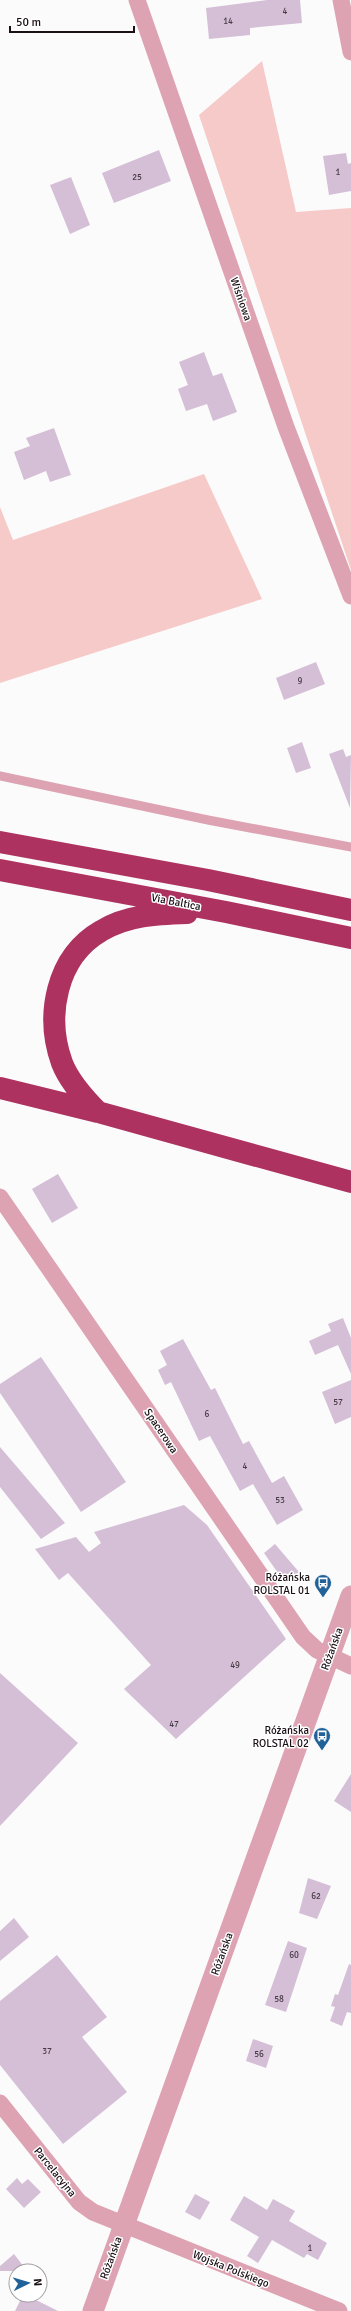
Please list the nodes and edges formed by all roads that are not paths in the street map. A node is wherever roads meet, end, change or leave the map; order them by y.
1 (137, 0) edge
2 (341, 0) edge
3 (351, 52) edge
4 (351, 596) edge
5 (0, 776) edge
6 (0, 842) edge
7 (351, 847) edge
8 (0, 870) edge
9 (351, 910) edge
10 (226, 912) junction
11 (351, 938) edge
12 (0, 1088) edge
13 (98, 1112) junction
14 (351, 1182) edge
15 (0, 1196) edge
16 (351, 1596) edge
17 (329, 1657) junction
18 (351, 1666) edge
19 (0, 2103) edge
20 (123, 2225) junction
21 (92, 2311) edge
22 (338, 2311) edge

1 - 4 street, Wiśniowa
2 - 3 street
5 - 7 lane
6 - 9 highway
8 - 10 highway, Via Baltica
10 - 11 highway, Via Baltica
10 - 13 highway
12 - 13 highway
13 - 14 highway
15 - 17 street, Spacerowa
16 - 17 street, Różańska
17 - 18 street, Spacerowa
17 - 20 street, Różańska
19 - 20 street, Parcelacyjna
20 - 21 street, Różańska
20 - 22 street, Wojska Polskiego

